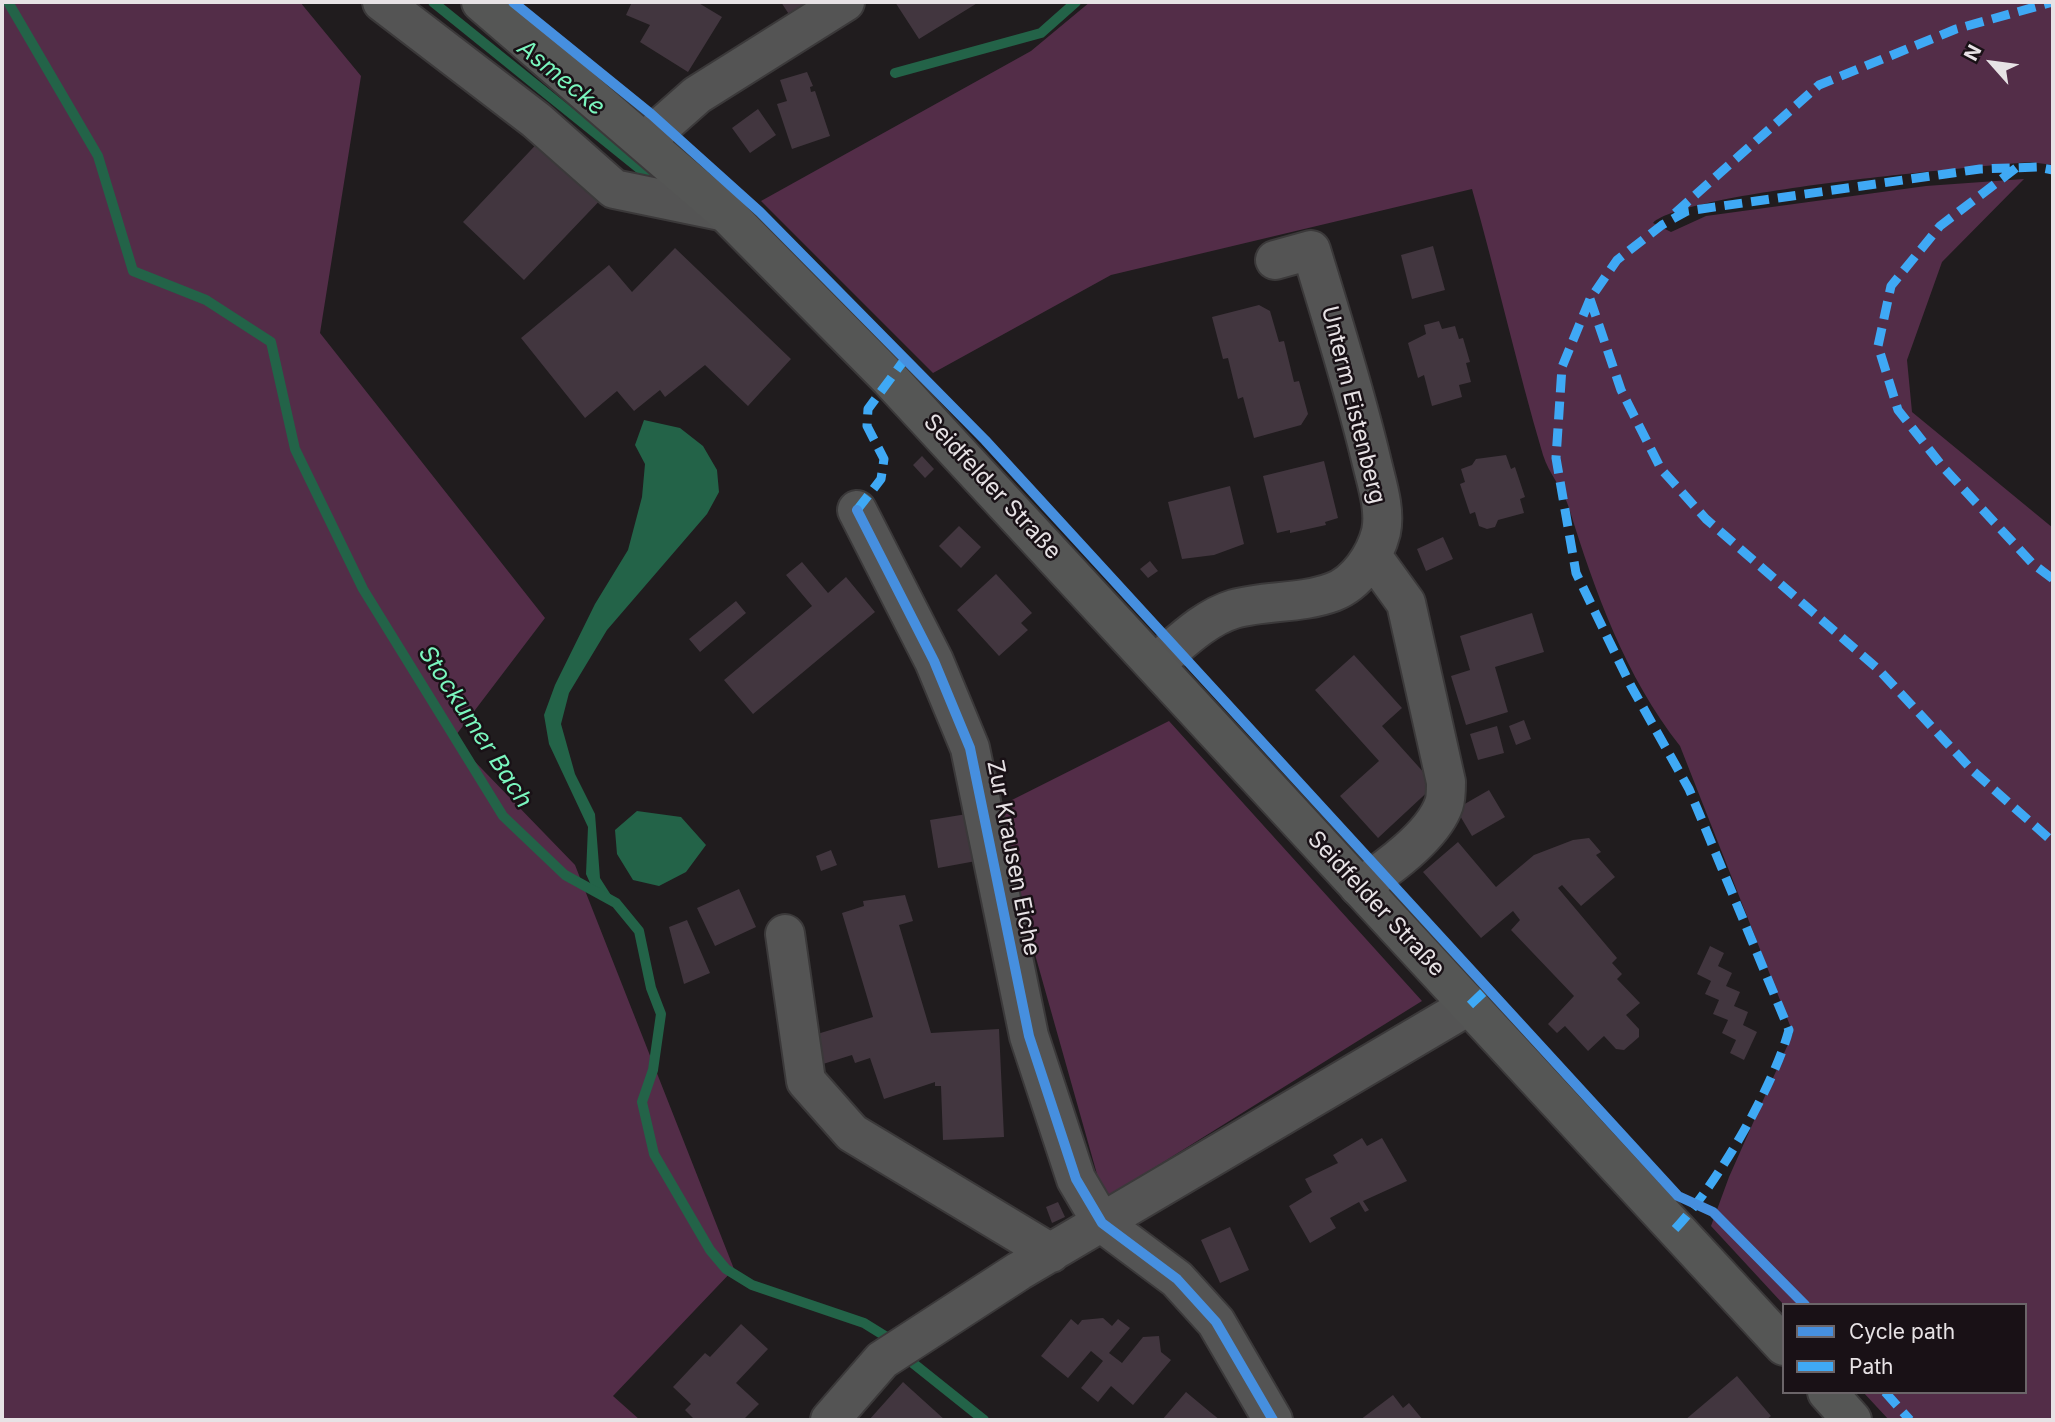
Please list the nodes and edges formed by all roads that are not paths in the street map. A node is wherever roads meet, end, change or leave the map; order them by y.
1 (382, 2) edge
2 (481, 2) edge
3 (845, 2) edge
4 (645, 141) junction
5 (725, 212) junction
6 (1275, 260) dead end
7 (857, 510) dead end
8 (1372, 556) junction
9 (1156, 663) junction
10 (1359, 887) junction
11 (785, 934) dead end
12 (1470, 1005) junction
13 (1102, 1223) junction
14 (1051, 1253) junction
15 (1782, 1344) edge
16 (1828, 1394) edge
17 (830, 1420) edge
18 (1273, 1420) edge
19 (1852, 1420) edge

1 - 5 street
2 - 4 main road, Seidfelder Straße
3 - 4 street
4 - 5 main road, Seidfelder Straße
5 - 9 main road, Seidfelder Straße
6 - 8 street, Unterm Eistenberg
7 - 13 street, Zur Krausen Eiche
8 - 9 street, Unterm Eistenberg
8 - 10 street
9 - 10 main road, Seidfelder Straße
10 - 12 main road, Seidfelder Straße
11 - 14 street
12 - 13 street
12 - 15 main road, Seidfelder Straße
13 - 14 street
13 - 18 street
14 - 17 street
16 - 19 main road

